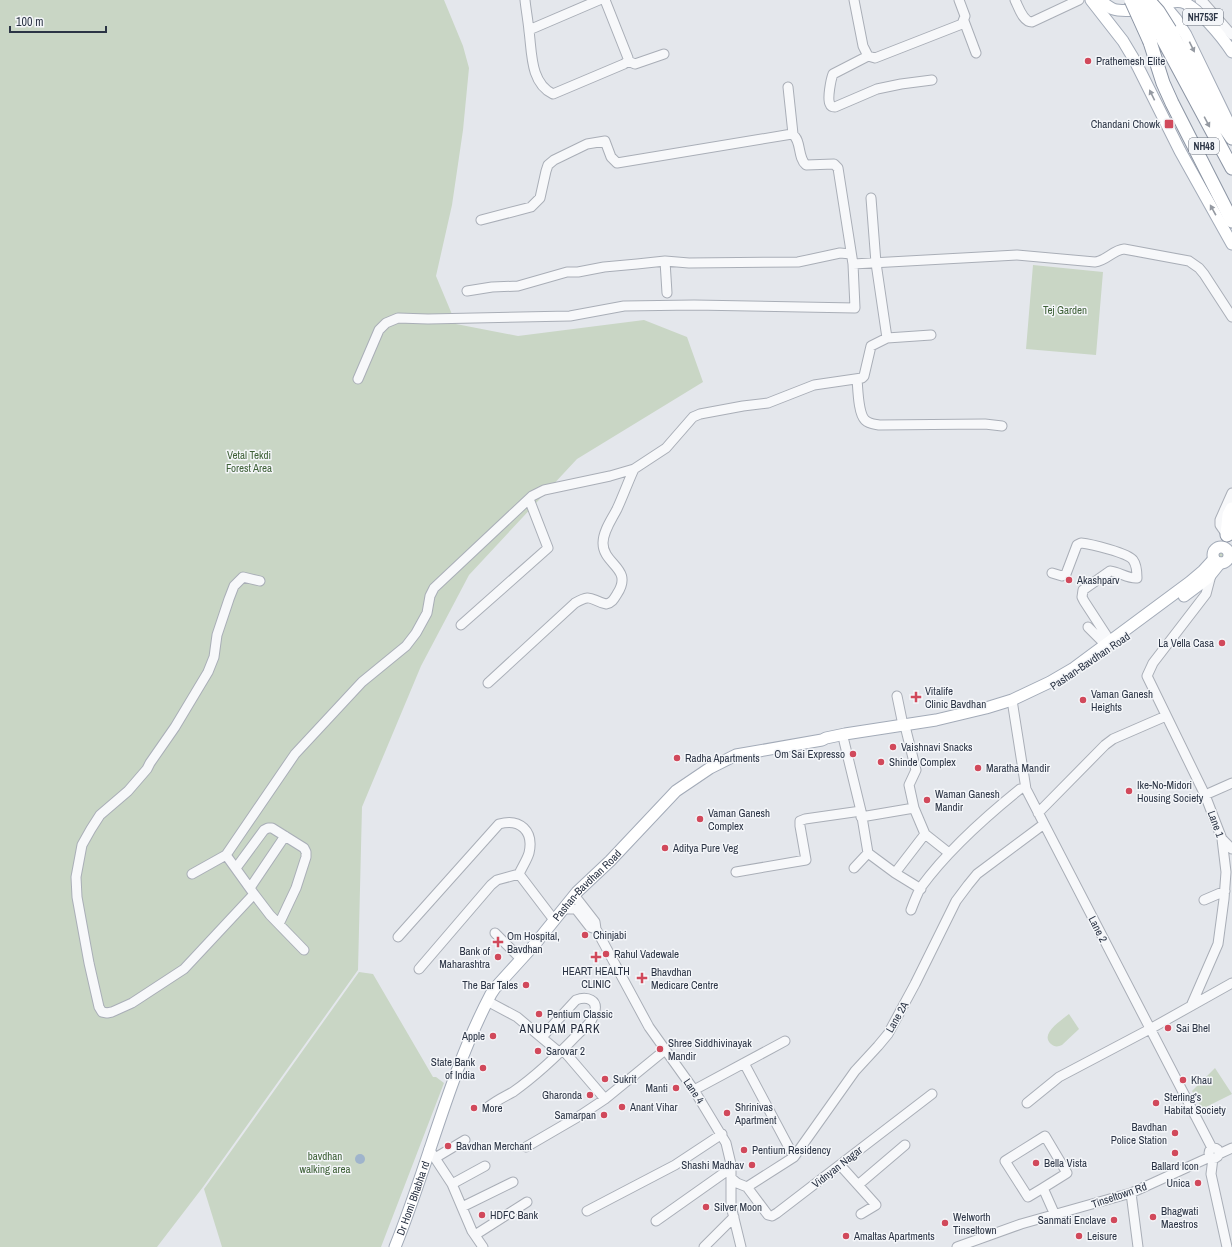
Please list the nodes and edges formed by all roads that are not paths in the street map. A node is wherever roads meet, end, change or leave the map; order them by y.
1 (525, 0) edge
2 (600, 0) edge
3 (605, 0) edge
4 (854, 0) edge
5 (959, 0) edge
6 (1015, 0) edge
7 (1079, 0) edge
8 (1091, 0) edge
9 (1100, 0) edge
10 (1112, 0) edge
11 (1131, 0) edge
12 (1142, 0) edge
13 (1148, 0) edge
14 (1200, 0) edge
15 (1162, 2) edge
16 (964, 22) junction
17 (529, 30) junction
18 (1160, 35) junction
19 (1232, 35) edge
20 (1232, 52) edge
21 (976, 53) dead end
22 (664, 54) dead end
23 (868, 56) junction
24 (628, 61) junction
25 (932, 80) dead end
26 (788, 87) dead end
27 (1232, 130) edge
28 (793, 134) junction
29 (1232, 138) edge
30 (1232, 168) edge
31 (871, 198) dead end
32 (1232, 202) edge
33 (481, 220) dead end
34 (1232, 221) edge
35 (1232, 244) edge
36 (851, 254) junction
37 (665, 261) junction
38 (876, 263) junction
39 (853, 264) junction
40 (466, 291) dead end
41 (667, 292) dead end
42 (1232, 317) edge
43 (932, 335) dead end
44 (887, 338) junction
45 (358, 379) dead end
46 (857, 379) junction
47 (1002, 426) dead end
48 (634, 469) junction
49 (1232, 493) edge
50 (529, 499) junction
51 (1232, 509) edge
52 (1226, 551) edge
53 (1052, 573) dead end
54 (1211, 576) junction
55 (260, 581) dead end
56 (461, 626) dead end
57 (1088, 627) dead end
58 (1108, 643) junction
59 (488, 683) dead end
60 (897, 696) dead end
61 (1012, 702) junction
62 (1166, 716) junction
63 (904, 727) junction
64 (822, 740) junction
65 (844, 741) junction
66 (1232, 782) edge
67 (1020, 789) dead end
68 (1205, 795) junction
69 (914, 808) junction
70 (1038, 813) junction
71 (861, 814) junction
72 (1044, 824) junction
73 (925, 834) junction
74 (285, 836) junction
75 (1222, 839) junction
76 (1232, 849) edge
77 (868, 853) junction
78 (949, 853) junction
79 (226, 855) junction
80 (236, 868) junction
81 (854, 868) dead end
82 (736, 872) dead end
83 (895, 873) junction
84 (192, 874) dead end
85 (519, 874) junction
86 (921, 888) junction
87 (252, 891) junction
88 (1225, 891) junction
89 (574, 895) junction
90 (1204, 900) dead end
91 (563, 909) junction
92 (910, 910) dead end
93 (554, 920) junction
94 (279, 924) junction
95 (596, 928) junction
96 (495, 933) dead end
97 (398, 937) dead end
98 (304, 950) dead end
99 (521, 959) junction
100 (419, 969) dead end
101 (1232, 983) edge
102 (487, 1001) junction
103 (1191, 1006) junction
104 (1150, 1029) junction
105 (542, 1037) junction
106 (785, 1041) dead end
107 (665, 1050) junction
108 (562, 1051) junction
109 (744, 1063) junction
110 (694, 1090) junction
111 (932, 1094) dead end
112 (605, 1099) junction
113 (1027, 1103) dead end
114 (487, 1108) dead end
115 (722, 1134) junction
116 (465, 1140) dead end
117 (905, 1146) dead end
118 (526, 1147) dead end
119 (1232, 1148) edge
120 (432, 1153) junction
121 (1214, 1154) junction
122 (794, 1157) junction
123 (840, 1165) junction
124 (485, 1166) dead end
125 (731, 1168) junction
126 (731, 1178) junction
127 (513, 1182) dead end
128 (452, 1184) junction
129 (858, 1185) junction
130 (747, 1187) junction
131 (1043, 1188) junction
132 (1131, 1193) junction
133 (527, 1202) dead end
134 (462, 1207) junction
135 (587, 1211) dead end
136 (860, 1214) dead end
137 (1055, 1215) junction
138 (734, 1217) junction
139 (656, 1221) dead end
140 (475, 1235) junction
141 (395, 1247) edge
142 (483, 1247) edge
143 (704, 1247) edge
144 (741, 1247) edge
145 (957, 1247) edge
146 (1138, 1247) edge
147 (1227, 1247) edge

1 - 17 street
2 - 17 street
3 - 24 street
4 - 23 street
5 - 16 street
6 - 7 street
35 -> 8 main road
9 - 15 main road, NH753F
10 - 15 main road, NH753F
11 - 18 highway, NH48, bridge
12 - 18 highway, NH48, bridge
13 - 18 highway, bridge
14 - 19 street
15 - 20 main road, NH753F
15 -> 27 main road
16 - 21 street
16 - 23 street
17 - 24 street
18 - 29 highway
18 -> 30 highway, NH48
18 - 32 highway, NH48
18 - 34 highway
22 - 24 street
23 - 25 street
26 - 28 street
28 - 33 street
28 - 36 street
31 - 38 street
36 - 37 street
36 - 39 street
37 - 40 street
37 - 41 street
38 - 39 street
38 - 42 street
38 - 44 street
39 - 45 street
43 - 44 street
44 - 46 street
46 - 47 street
46 - 48 street
48 - 50 street
48 - 59 street
49 - 52 street
50 - 56 street
50 - 79 street
51 - 52 highway
52 - 54 main road, Pashan-Bavdhan Road
52 - 58 main road, Pashan-Bavdhan Road
53 - 58 street
54 - 61 main road, Pashan-Bavdhan Road
54 - 62 street, Lane 1
55 - 87 street
57 - 58 street
58 - 61 main road, Pashan-Bavdhan Road
60 - 63 street
61 - 63 main road, Pashan-Bavdhan Road
61 - 70 street, Lane 2
62 - 68 street, Lane 1
62 - 70 street
63 - 64 main road, Pashan-Bavdhan Road
63 - 65 main road, Pashan-Bavdhan Road
63 - 69 street
64 - 65 main road, Pashan-Bavdhan Road
64 - 89 main road, Pashan-Bavdhan Road
65 - 71 street
66 - 68 street
67 - 78 street
68 - 75 street, Lane 1
69 - 71 street
69 - 73 street
70 - 72 street, Lane 2
71 - 77 street
71 - 82 street
72 - 104 street, Lane 2
72 - 122 street, Lane 2A
73 - 78 street
73 - 83 street
74 - 80 street
74 - 87 street
74 - 94 street
75 - 76 street
75 - 88 street, Lane 1
77 - 81 street
77 - 83 street
78 - 86 street
79 - 80 street
79 - 84 street
80 - 87 street
83 - 86 street
85 - 93 street
85 - 97 street
85 - 100 street
86 - 92 street
87 - 94 street
88 - 90 street
88 - 103 street, Lane 1
89 - 91 main road, Pashan-Bavdhan Road
89 - 95 street, Lane 4
91 - 93 main road, Pashan-Bavdhan Road
91 - 95 street, Lane 4
93 - 99 main road, Pashan-Bavdhan Road
94 - 98 street
95 - 107 street, Lane 4
96 - 99 street
99 - 102 main road, Pashan-Bavdhan Road
101 - 103 street
102 - 105 street
102 - 120 main road, Pashan-Bavdhan Road
103 - 104 street
104 - 113 street
104 - 121 street, Lane 2
105 - 108 street
105 - 108 street
106 - 109 street
107 - 110 street, Lane 4
107 - 112 street
108 - 112 street
108 - 114 street
109 - 110 street
109 - 122 street
110 - 115 street, Lane 4
111 - 123 street, Vidnyan Nagar
112 - 118 street
115 - 125 street, Lane 4
115 - 135 street
116 - 120 street
117 - 129 street
119 - 121 street, Tinseltown Rd
120 - 128 street
120 - 141 main road, Dr Homi Bhabha rd
121 - 132 street, Tinseltown Rd
121 - 147 street
122 - 130 street, Lane 2A
123 - 129 street
123 - 130 street, Vidnyan Nagar
124 - 128 street
125 - 126 street, Lane 4
125 - 139 street
126 - 130 street
126 - 138 street, Lane 4
127 - 134 street
128 - 134 street
129 - 136 street
131 - 131 street
131 - 137 street
132 - 137 street, Tinseltown Rd
132 - 146 street
133 - 140 street
134 - 140 street
137 - 145 street, Tinseltown Rd
138 - 143 street
138 - 144 street, Lane 4
140 - 142 street

